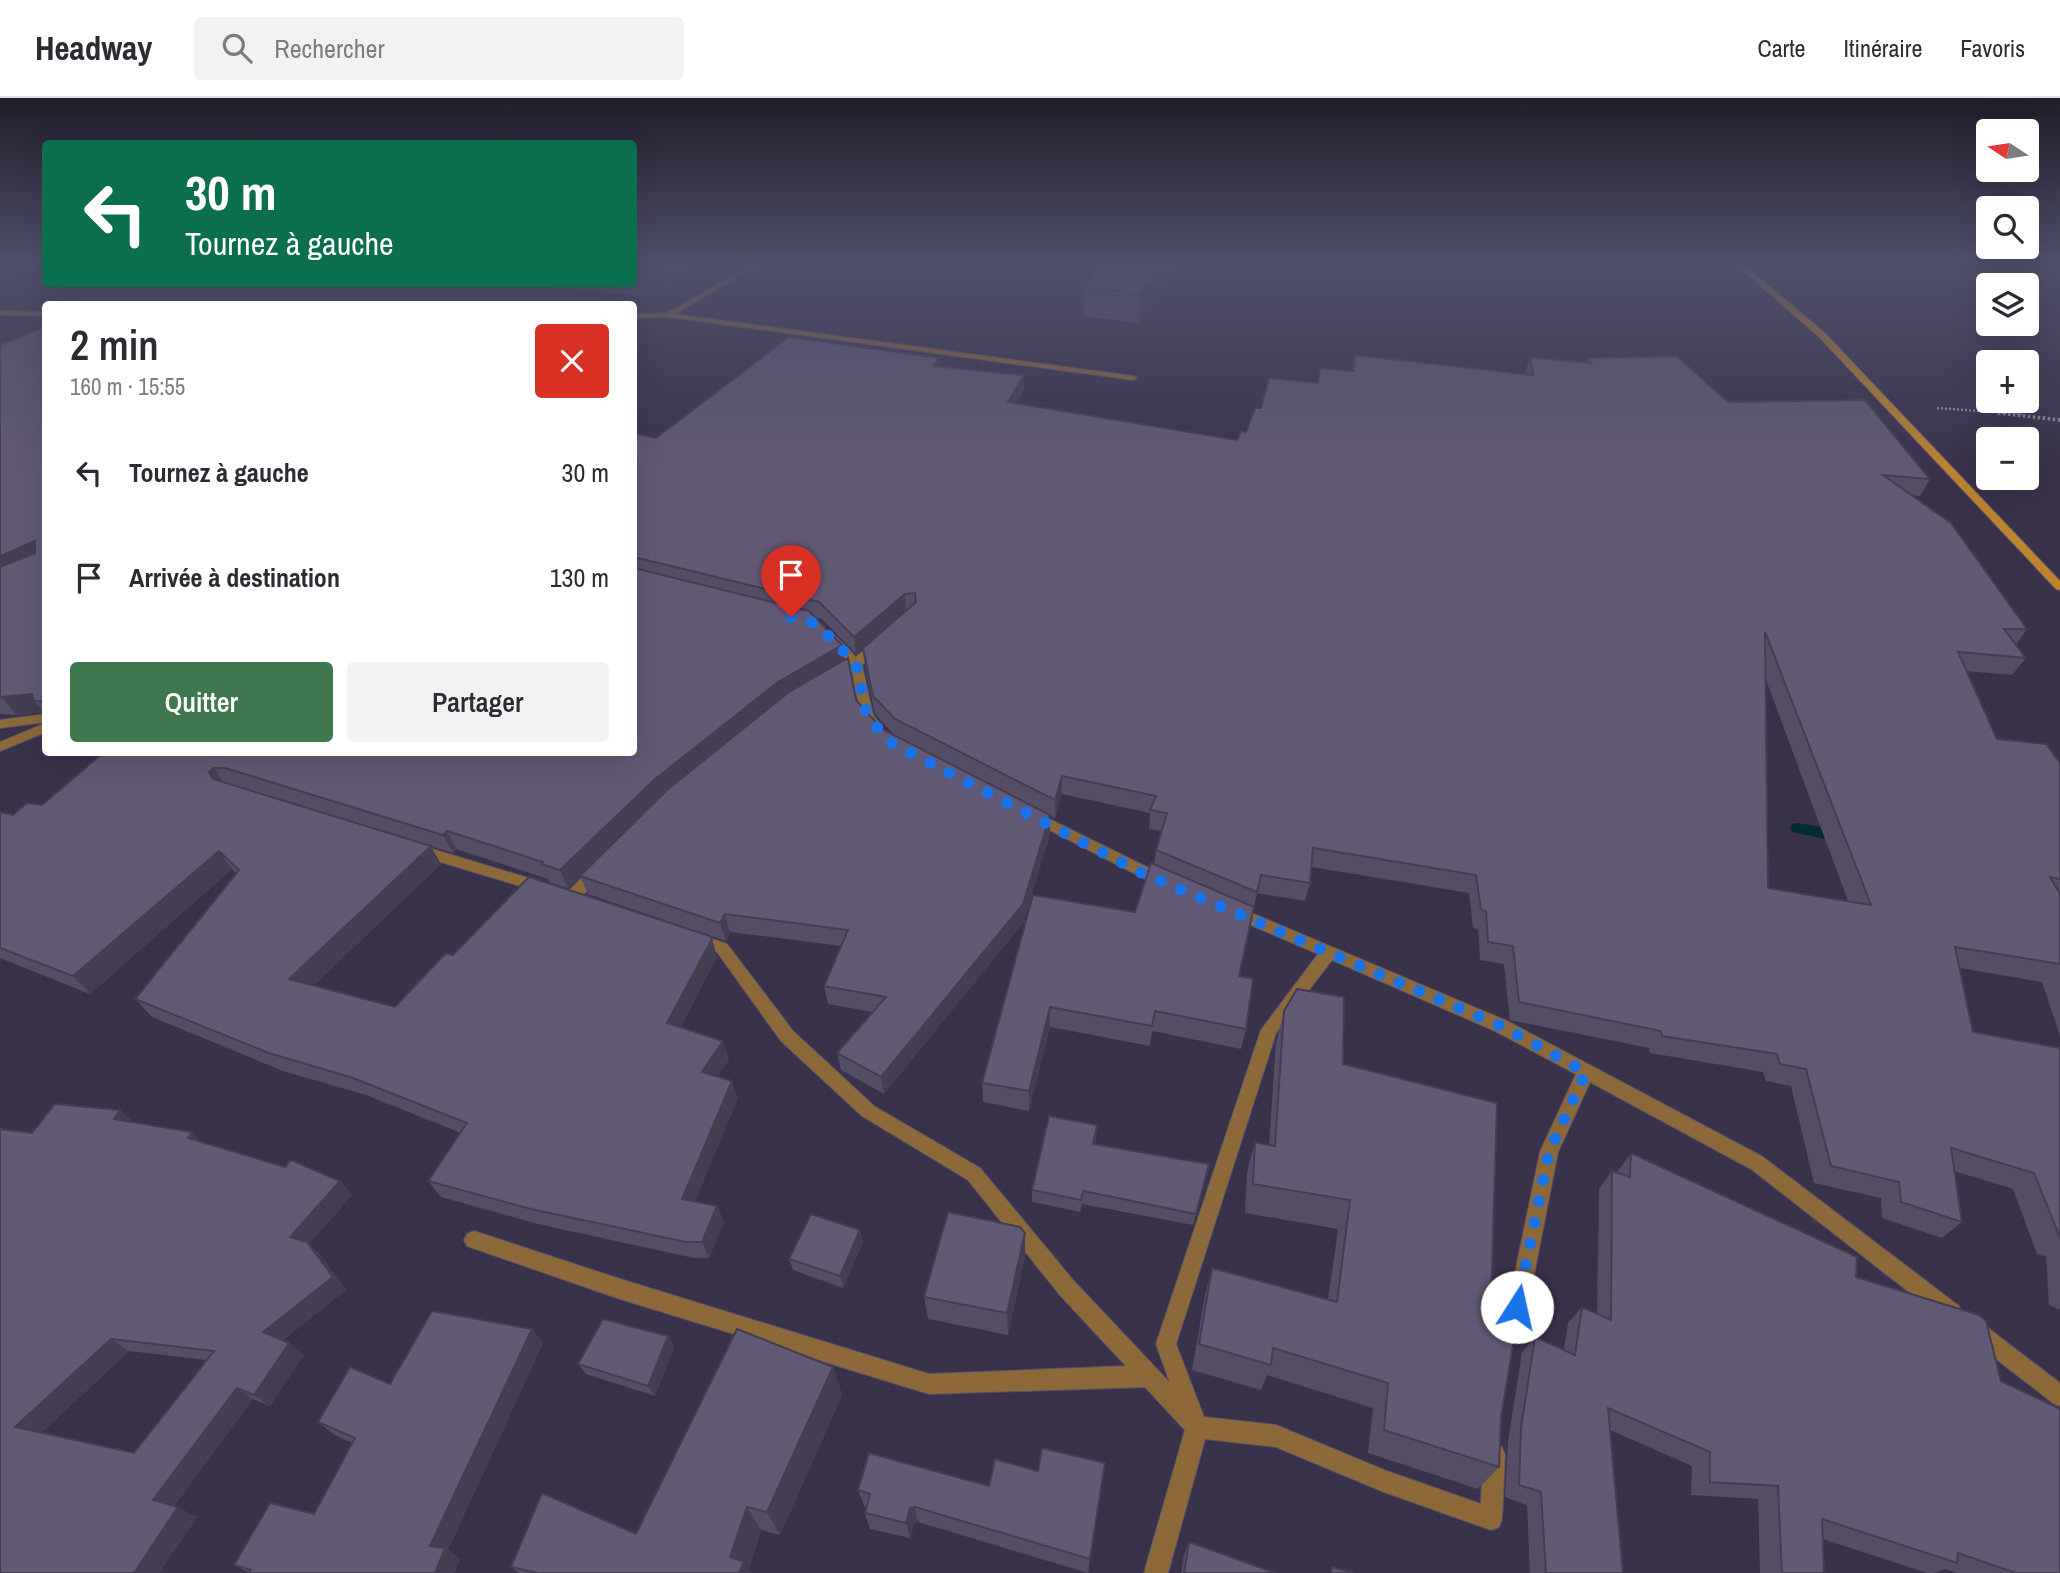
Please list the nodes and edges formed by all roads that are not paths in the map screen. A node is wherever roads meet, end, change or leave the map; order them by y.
1 (785, 331) edge
2 (1817, 331) edge
3 (1133, 378) dead end
4 (2060, 587) edge
5 (817, 624) edge
6 (884, 640) edge
7 (856, 664) junction
8 (821, 684) edge
9 (42, 719) edge
10 (0, 724) edge
11 (42, 729) edge
12 (882, 734) edge
13 (0, 747) edge
14 (1021, 810) edge
15 (401, 844) edge
16 (609, 859) edge
17 (1178, 888) edge
18 (1216, 904) edge
19 (684, 936) edge
20 (1329, 952) junction
21 (1586, 1072) junction
22 (474, 1240) dead end
23 (1510, 1348) edge
24 (1149, 1376) junction
25 (2060, 1396) edge
26 (1197, 1427) junction
27 (1497, 1429) edge
28 (1156, 1573) edge

1 - 3 street
2 - 4 main road
5 - 7 street
6 - 7 street
7 - 8 street
7 - 12 street
9 - 10 street
11 - 13 street
14 - 17 street
15 - 16 street
18 - 20 street
19 - 24 street
20 - 21 street
20 - 26 street
21 - 23 street
21 - 25 street
22 - 24 street
24 - 26 street
26 - 27 street
26 - 28 street

